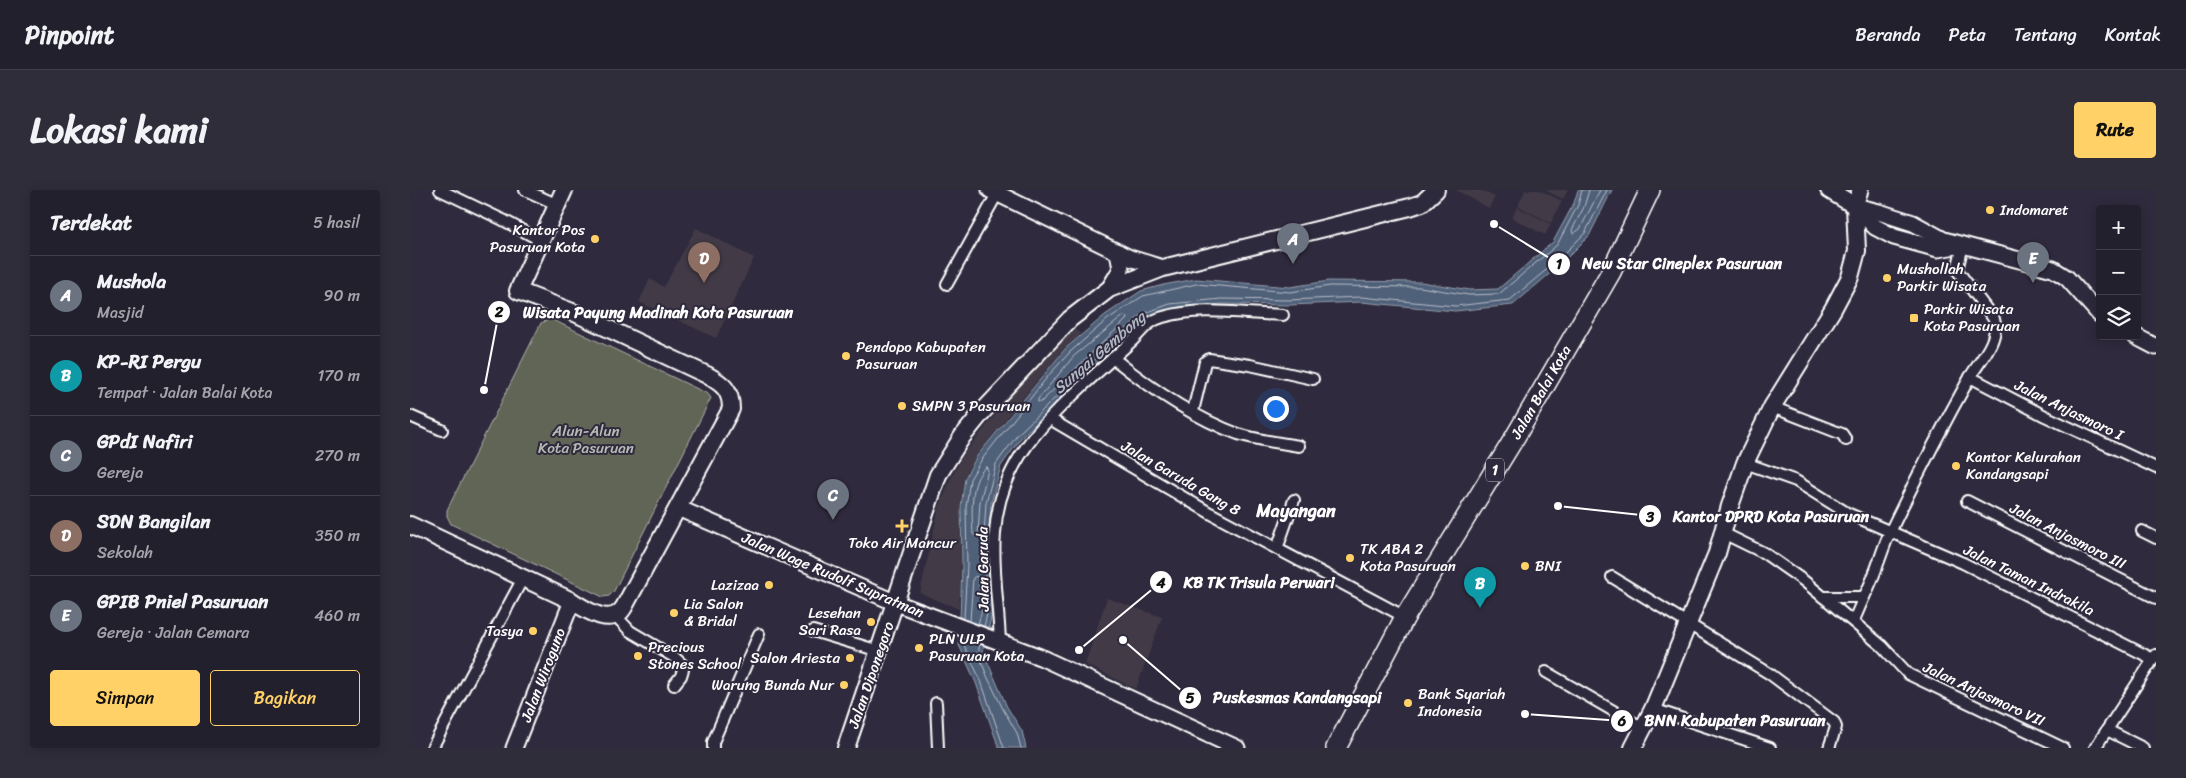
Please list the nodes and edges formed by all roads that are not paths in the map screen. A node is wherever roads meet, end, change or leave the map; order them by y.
1 (440, 190) edge
2 (525, 190) edge
3 (1436, 190) edge
4 (1650, 190) edge
5 (1829, 190) edge
6 (1860, 190) edge
7 (994, 192) edge
8 (561, 198) edge
9 (1855, 206) junction
10 (542, 241) junction
11 (1964, 245) junction
12 (1118, 252) junction
13 (1163, 268) junction
14 (947, 284) dead end
15 (1109, 290) junction
16 (2096, 311) edge
17 (1283, 315) dead end
18 (2141, 339) edge
19 (2156, 347) edge
20 (1113, 358) junction
21 (1970, 377) junction
22 (1313, 380) dead end
23 (1772, 407) junction
24 (1193, 412) junction
25 (410, 416) edge
26 (1050, 418) junction
27 (442, 430) dead end
28 (1846, 440) dead end
29 (1299, 446) dead end
30 (1745, 463) junction
31 (2156, 468) edge
32 (1294, 500) dead end
33 (1967, 501) dead end
34 (678, 508) junction
35 (410, 525) edge
36 (2142, 531) dead end
37 (1890, 532) junction
38 (1723, 533) junction
39 (2156, 538) edge
40 (1277, 549) junction
41 (1612, 577) dead end
42 (523, 578) junction
43 (1823, 597) junction
44 (1864, 597) junction
45 (2156, 598) edge
46 (572, 601) junction
47 (896, 602) junction
48 (615, 615) junction
49 (1405, 617) junction
50 (1854, 620) junction
51 (1689, 625) junction
52 (813, 631) dead end
53 (759, 634) dead end
54 (997, 641) junction
55 (879, 651) junction
56 (2154, 663) edge
57 (1546, 672) dead end
58 (674, 685) dead end
59 (936, 703) dead end
60 (1653, 709) junction
61 (1643, 728) junction
62 (2107, 730) junction
63 (432, 748) edge
64 (514, 748) edge
65 (713, 748) edge
66 (846, 748) edge
67 (938, 748) edge
68 (1236, 748) edge
69 (1336, 748) edge
70 (1633, 748) edge
71 (1770, 748) edge
72 (1828, 748) edge
73 (2063, 748) edge
74 (2095, 748) edge
75 (2143, 748) edge

1 - 10 street
2 - 8 street
3 - 13 main road, Jalan Diponegoro
4 - 49 highway, Jalan Balai Kota / 1
5 - 9 main road
6 - 9 street
7 - 12 street
7 - 14 street
8 - 10 main road
9 - 11 street
9 - 23 main road
10 - 34 main road
11 - 16 street
11 - 21 street
12 - 13 street
12 - 15 street
13 - 15 main road, Jalan Diponegoro
15 - 47 main road, Jalan Diponegoro
17 - 20 street, Jalan Garuda
18 - 19 street
20 - 24 street
20 - 26 street, Jalan Garuda
21 - 31 street, Jalan Anjasmoro I
21 - 37 street
22 - 24 street
23 - 28 street
23 - 30 main road
24 - 29 street
25 - 27 street
26 - 40 street, Jalan Garuda Gang 8
26 - 54 street, Jalan Garuda
30 - 37 street, Jalan Taman Indrakila
30 - 38 main road
32 - 40 street
33 - 45 street, Jalan Anjasmoro III
34 - 47 street, Jalan Wage Rudolf Supratman
34 - 48 main road
35 - 42 main road
36 - 39 street
37 - 44 street
37 - 56 street, Jalan Taman Indrakila
38 - 43 street
38 - 51 main road
40 - 49 street, Jalan Garuda Gang 8
41 - 51 street
42 - 46 main road
42 - 63 street
43 - 44 street
43 - 50 street
44 - 50 street
46 - 48 main road
46 - 64 street, Jalan Wiroguno
47 - 54 street, Jalan Wage Rudolf Supratman
47 - 55 main road, Jalan Diponegoro
48 - 58 street
49 - 69 highway, Jalan Balai Kota / 1
50 - 73 street, Jalan Anjasmoro VII
51 - 60 main road
51 - 72 street
52 - 55 street
53 - 65 street
54 - 68 street, Jalan Wage Rudolf Supratman
55 - 66 main road, Jalan Diponegoro
56 - 62 street
57 - 61 street
59 - 67 street
60 - 61 main road
60 - 71 street
61 - 70 main road
62 - 74 street
62 - 75 street

